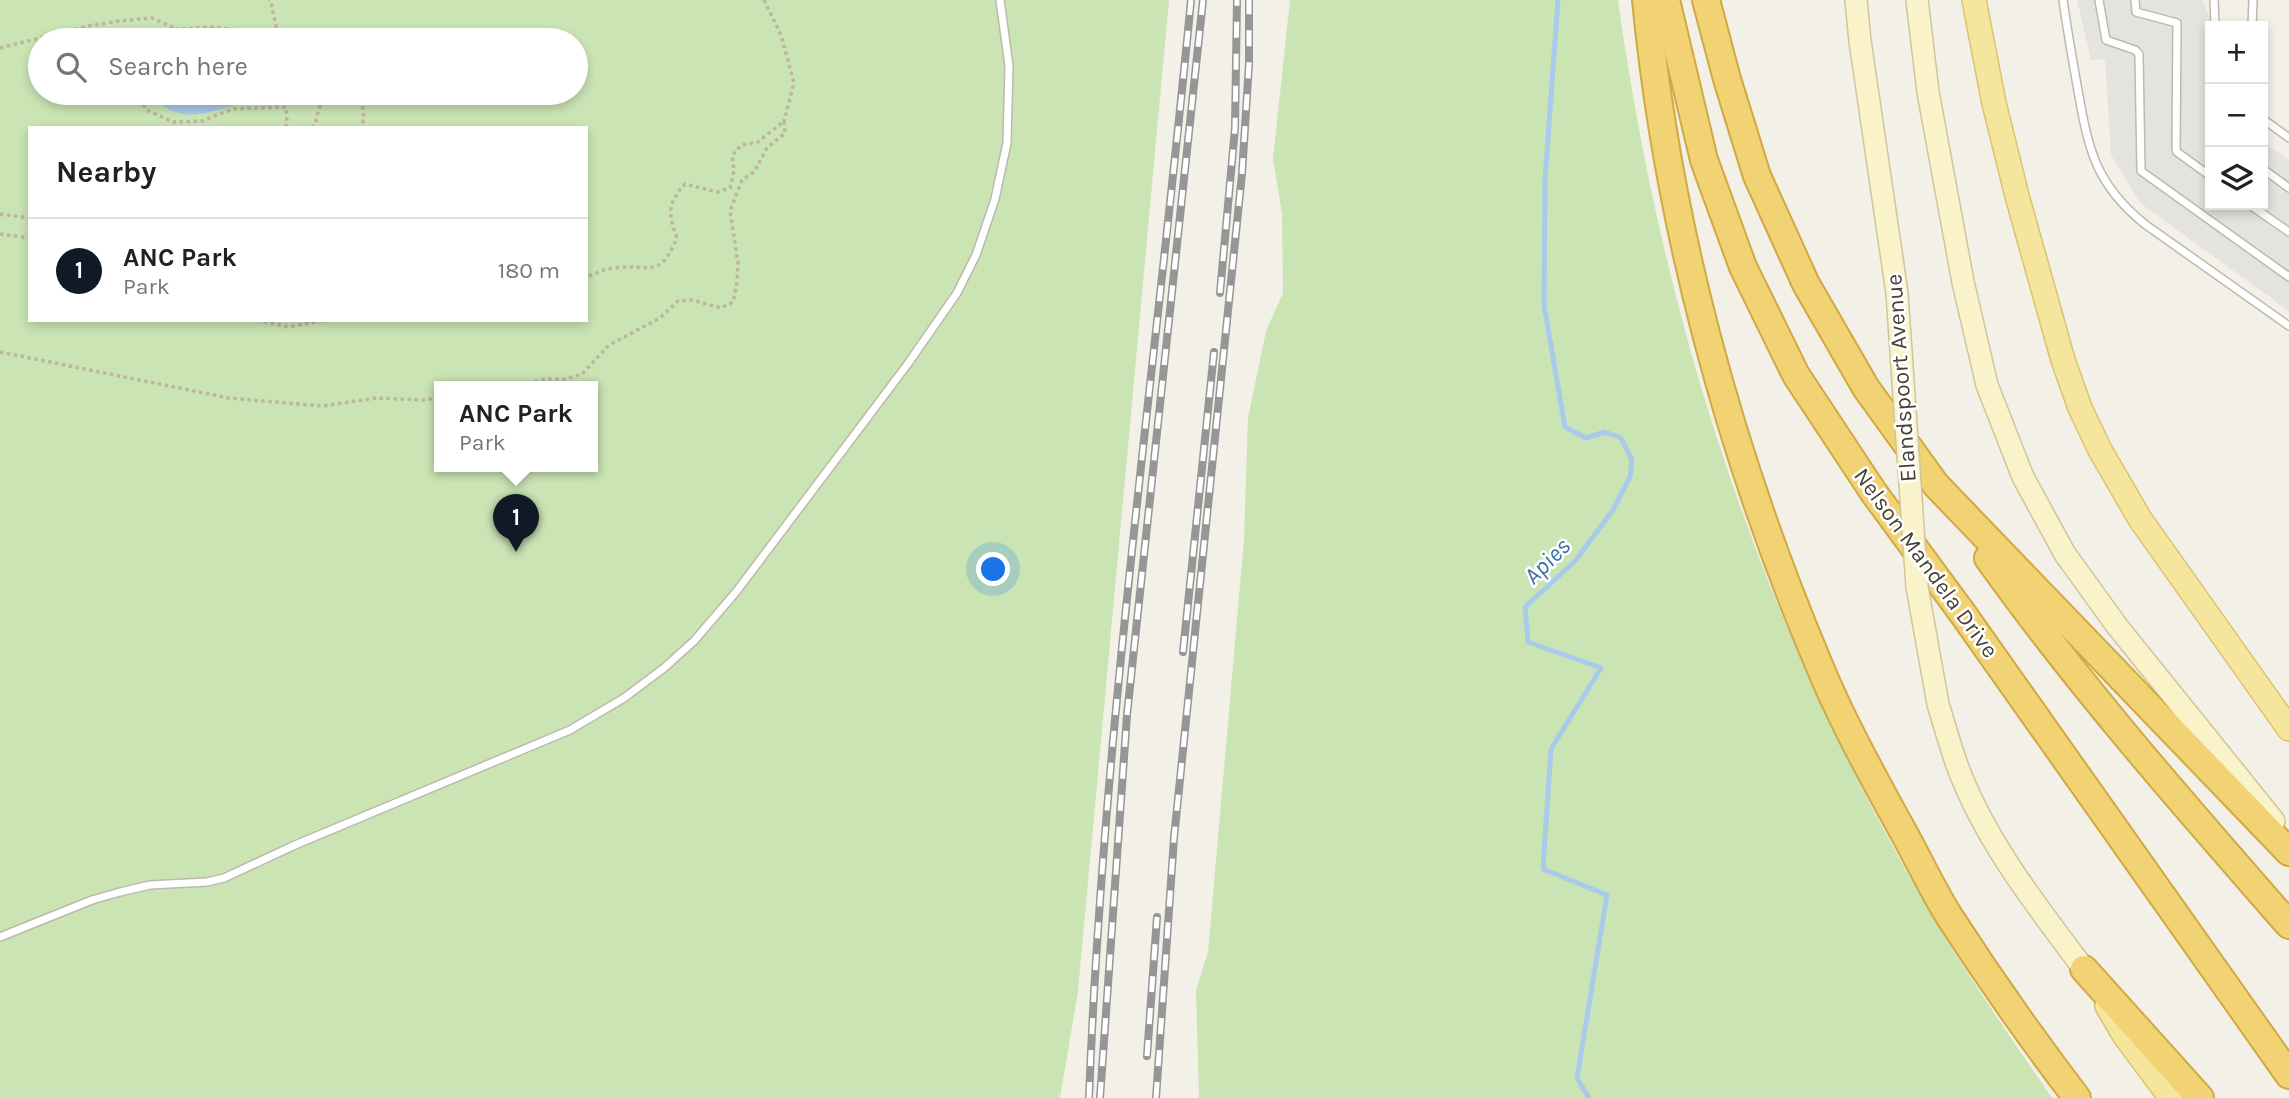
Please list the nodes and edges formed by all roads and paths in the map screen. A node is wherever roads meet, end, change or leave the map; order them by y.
1 (269, 0) edge
2 (765, 0) edge
3 (1000, 0) edge
4 (1646, 0) edge
5 (1666, 0) edge
6 (1706, 0) edge
7 (1856, 0) edge
8 (1917, 0) edge
9 (1974, 0) edge
10 (2063, 0) edge
11 (2099, 0) edge
12 (2135, 0) edge
13 (2214, 0) edge
14 (2253, 0) edge
15 (2215, 21) edge
16 (2252, 21) edge
17 (80, 28) edge
18 (175, 28) edge
19 (196, 28) edge
20 (221, 28) edge
21 (276, 28) edge
22 (28, 41) edge
23 (0, 48) edge
24 (143, 105) edge
25 (320, 105) edge
26 (362, 105) edge
27 (784, 121) junction
28 (2268, 123) edge
29 (286, 126) edge
30 (314, 126) edge
31 (360, 126) edge
32 (2289, 138) edge
33 (2205, 172) edge
34 (2268, 173) edge
35 (2289, 188) edge
36 (2257, 210) edge
37 (0, 214) edge
38 (28, 218) edge
39 (2289, 232) edge
40 (0, 234) edge
41 (28, 237) edge
42 (588, 276) edge
43 (2289, 277) edge
44 (266, 322) edge
45 (315, 322) edge
46 (2289, 326) edge
47 (0, 352) edge
48 (539, 381) edge
49 (434, 399) edge
50 (1936, 485) junction
51 (2289, 729) edge
52 (2289, 839) edge
53 (2289, 852) edge
54 (2289, 925) edge
55 (0, 937) edge
56 (2084, 969) junction
57 (2289, 1075) edge
58 (2077, 1098) edge
59 (2171, 1098) edge
60 (2200, 1098) edge

1 - 21 path
2 - 27 path
3 - 55 lane
4 - 58 highway
5 - 57 highway, Nelson Mandela Drive
6 - 50 highway
7 - 56 main road, Elandspoort Avenue, bridge
8 - 52 main road
9 - 51 main road
10 - 46 lane
11 - 43 lane
12 - 33 lane
13 - 15 lane
14 - 16 lane
17 - 18 path
19 - 20 path
22 - 23 path
24 - 29 path
25 - 30 path
26 - 31 path
27 - 42 path
27 - 48 path
28 - 32 lane
34 - 35 lane
36 - 39 lane
37 - 38 path
40 - 41 path
44 - 45 path
47 - 49 path
50 - 53 highway
50 - 54 highway
56 - 59 main road
56 - 60 highway

